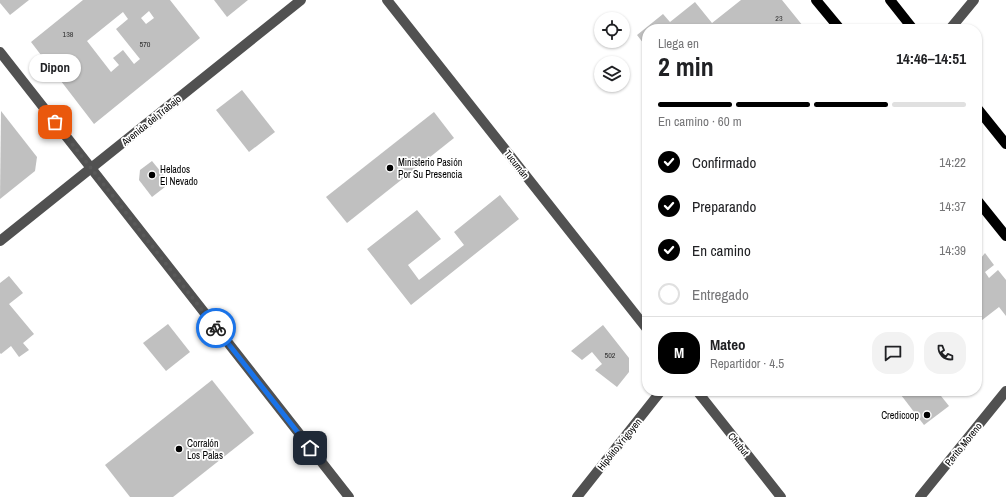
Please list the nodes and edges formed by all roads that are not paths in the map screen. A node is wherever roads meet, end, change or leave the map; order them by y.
1 (301, 0) edge
2 (387, 0) edge
3 (816, 0) edge
4 (890, 0) edge
5 (974, 0) edge
6 (836, 24) edge
7 (909, 24) edge
8 (954, 24) edge
9 (0, 52) edge
10 (982, 114) edge
11 (1006, 144) edge
12 (91, 168) junction
13 (982, 206) edge
14 (1006, 236) edge
15 (0, 241) edge
16 (642, 322) edge
17 (1006, 391) edge
18 (657, 396) edge
19 (701, 396) edge
20 (349, 497) edge
21 (577, 497) edge
22 (781, 497) edge
23 (920, 497) edge

1 - 12 street, Avenida del Trabajo
2 - 16 street, Tucumán
3 - 6 main road
4 - 7 main road
5 - 8 street
9 - 12 street
10 - 11 main road
12 - 15 street, Avenida del Trabajo
12 - 20 street
13 - 14 main road
17 - 23 street, Perito Moreno
18 - 21 street, Hipólito Yrigoyen
19 - 22 street, Chubut

